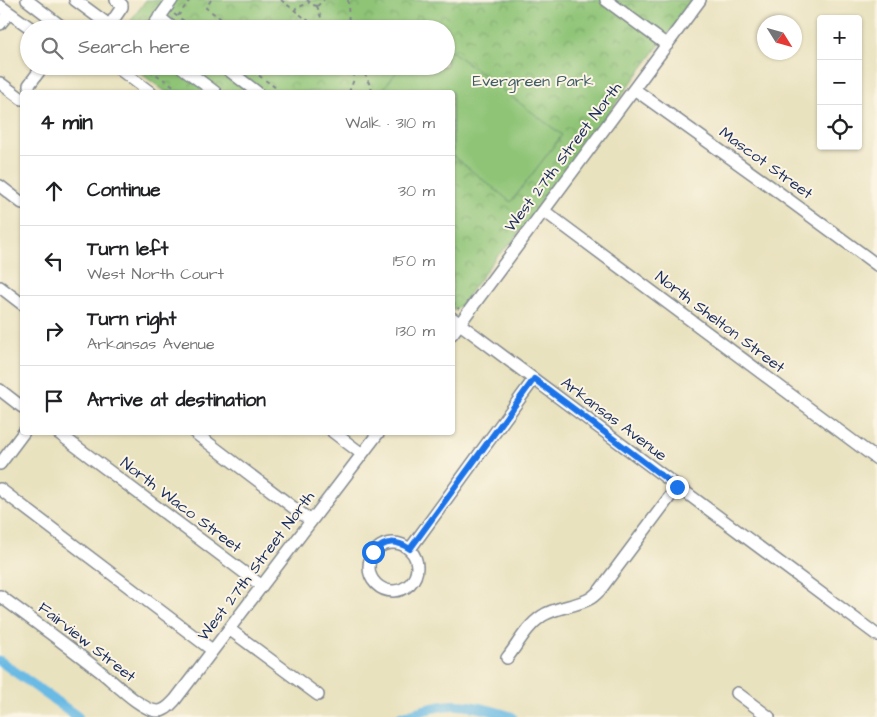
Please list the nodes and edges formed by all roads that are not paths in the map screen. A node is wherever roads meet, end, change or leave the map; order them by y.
1 (27, 0) edge
2 (76, 0) edge
3 (116, 0) edge
4 (606, 0) edge
5 (700, 0) edge
6 (38, 8) junction
7 (166, 8) edge
8 (4, 9) edge
9 (32, 20) edge
10 (53, 20) edge
11 (100, 20) edge
12 (113, 20) edge
13 (157, 20) edge
14 (171, 20) edge
15 (20, 21) edge
16 (0, 24) edge
17 (667, 45) junction
18 (36, 75) edge
19 (128, 75) edge
20 (192, 75) edge
21 (235, 75) edge
22 (0, 83) edge
23 (29, 85) dead end
24 (634, 89) junction
25 (147, 90) edge
26 (212, 90) edge
27 (254, 90) edge
28 (20, 98) edge
29 (0, 186) edge
30 (20, 201) edge
31 (544, 211) junction
32 (877, 266) edge
33 (0, 287) edge
34 (20, 302) edge
35 (456, 321) edge
36 (534, 379) junction
37 (0, 390) edge
38 (20, 405) edge
39 (22, 435) edge
40 (61, 435) edge
41 (198, 435) edge
42 (337, 435) edge
43 (376, 435) edge
44 (362, 454) junction
45 (877, 459) edge
46 (0, 464) edge
47 (677, 487) junction
48 (0, 489) edge
49 (311, 520) junction
50 (410, 549) junction
51 (262, 586) junction
52 (0, 596) edge
53 (229, 629) junction
54 (877, 635) edge
55 (212, 650) junction
56 (507, 658) dead end
57 (737, 693) dead end
58 (318, 695) dead end
59 (155, 711) joint
60 (768, 717) edge

1 - 6 street
2 - 11 street
3 - 12 street
4 - 17 street
5 - 17 street, West 27th Street North
6 - 9 street
6 - 10 street
7 - 13 street
7 - 14 street
8 - 15 street
8 - 16 street
17 - 24 street, West 27th Street North
18 - 23 street
19 - 25 street
20 - 26 street
21 - 27 street
22 - 28 street
24 - 31 street, West 27th Street North
24 - 32 street, Mascot Street
29 - 30 street
31 - 35 street, West 27th Street North
31 - 45 street, North Shelton Street
33 - 34 street
35 - 36 street, Arkansas Avenue
36 - 47 street, Arkansas Avenue
36 - 50 street
37 - 38 street
39 - 46 street
40 - 51 street, North Waco Street
41 - 49 street
42 - 44 street
43 - 44 street, West 27th Street North
44 - 49 street, West 27th Street North
47 - 54 street, Arkansas Avenue
47 - 56 street
48 - 55 street
49 - 51 street, West 27th Street North
50 - 50 street
51 - 53 street, West 27th Street North
52 - 59 street, Fairview Street
53 - 55 street, West 27th Street North
53 - 58 street
55 - 59 street, West 27th Street North
57 - 60 street

